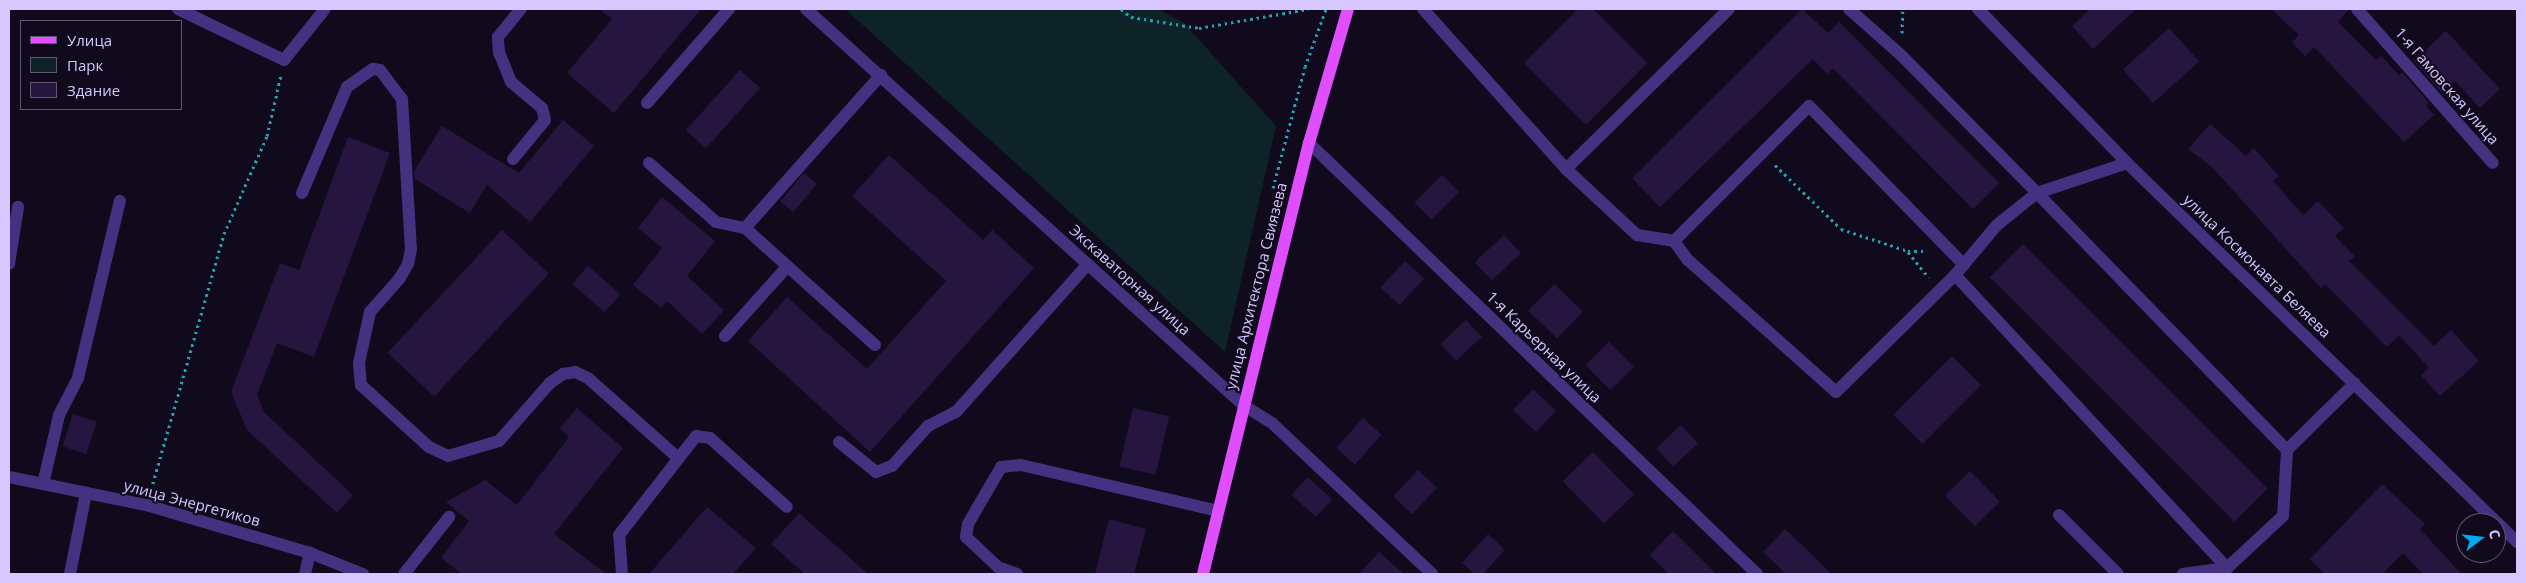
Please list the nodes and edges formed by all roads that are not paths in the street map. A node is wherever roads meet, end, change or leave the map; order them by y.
1 (178, 9) edge
2 (325, 9) edge
3 (521, 9) edge
4 (729, 9) edge
5 (806, 9) edge
6 (1348, 9) edge
7 (1423, 9) edge
8 (1729, 9) edge
9 (1849, 9) edge
10 (1978, 9) edge
11 (2357, 9) edge
12 (881, 76) junction
13 (647, 103) dead end
14 (1308, 143) junction
15 (513, 159) dead end
16 (650, 163) dead end
17 (2127, 163) junction
18 (2493, 163) dead end
19 (1566, 169) junction
20 (302, 193) dead end
21 (2037, 193) junction
22 (120, 201) dead end
23 (18, 207) dead end
24 (745, 228) junction
25 (1674, 241) junction
26 (9, 264) edge
27 (1088, 264) junction
28 (1964, 264) junction
29 (788, 267) junction
30 (1956, 275) junction
31 (725, 336) dead end
32 (875, 345) dead end
33 (2355, 383) junction
34 (1243, 405) junction
35 (838, 442) dead end
36 (2287, 450) junction
37 (677, 457) junction
38 (9, 477) edge
39 (43, 484) junction
40 (86, 493) junction
41 (787, 506) dead end
42 (1218, 511) junction
43 (2059, 515) dead end
44 (449, 517) dead end
45 (2517, 542) edge
46 (310, 553) junction
47 (2227, 568) junction
48 (70, 574) edge
49 (305, 574) edge
50 (363, 574) edge
51 (404, 574) edge
52 (622, 574) edge
53 (1017, 574) edge
54 (1204, 574) edge
55 (1432, 574) edge
56 (1757, 574) edge
57 (2118, 574) edge
58 (2182, 574) edge

1 - 2 street
3 - 15 street
4 - 13 street
5 - 12 street, Экскаваторная улица
6 - 14 main road, улица Архитектора Свиязева
7 - 19 street
8 - 19 street
9 - 21 street
10 - 17 street, улица Космонавта Беляева
11 - 18 street, 1-я Гамовская улица
12 - 24 street
12 - 27 street, Экскаваторная улица
14 - 34 main road, улица Архитектора Свиязева
14 - 56 street, 1-я Карьерная улица
16 - 24 street
17 - 21 street
17 - 33 street, улица Космонавта Беляева
19 - 25 street
20 - 37 street
21 - 28 street
21 - 36 street
22 - 39 street
23 - 26 street
24 - 29 street
25 - 28 street
25 - 30 street
27 - 34 street, Экскаваторная улица
27 - 35 street
28 - 30 street
29 - 31 street
29 - 32 street
30 - 47 street
33 - 36 street
33 - 45 street, улица Космонавта Беляева
34 - 42 main road, улица Архитектора Свиязева
34 - 55 street, Экскаваторная улица
36 - 47 street
37 - 41 street
37 - 52 street
38 - 39 street, улица Энергетиков
39 - 40 street, улица Энергетиков
40 - 46 street, улица Энергетиков
40 - 48 street
42 - 53 street
42 - 54 main road, улица Архитектора Свиязева
43 - 57 street
44 - 51 street
46 - 49 street
46 - 50 street, улица Энергетиков
47 - 58 street

